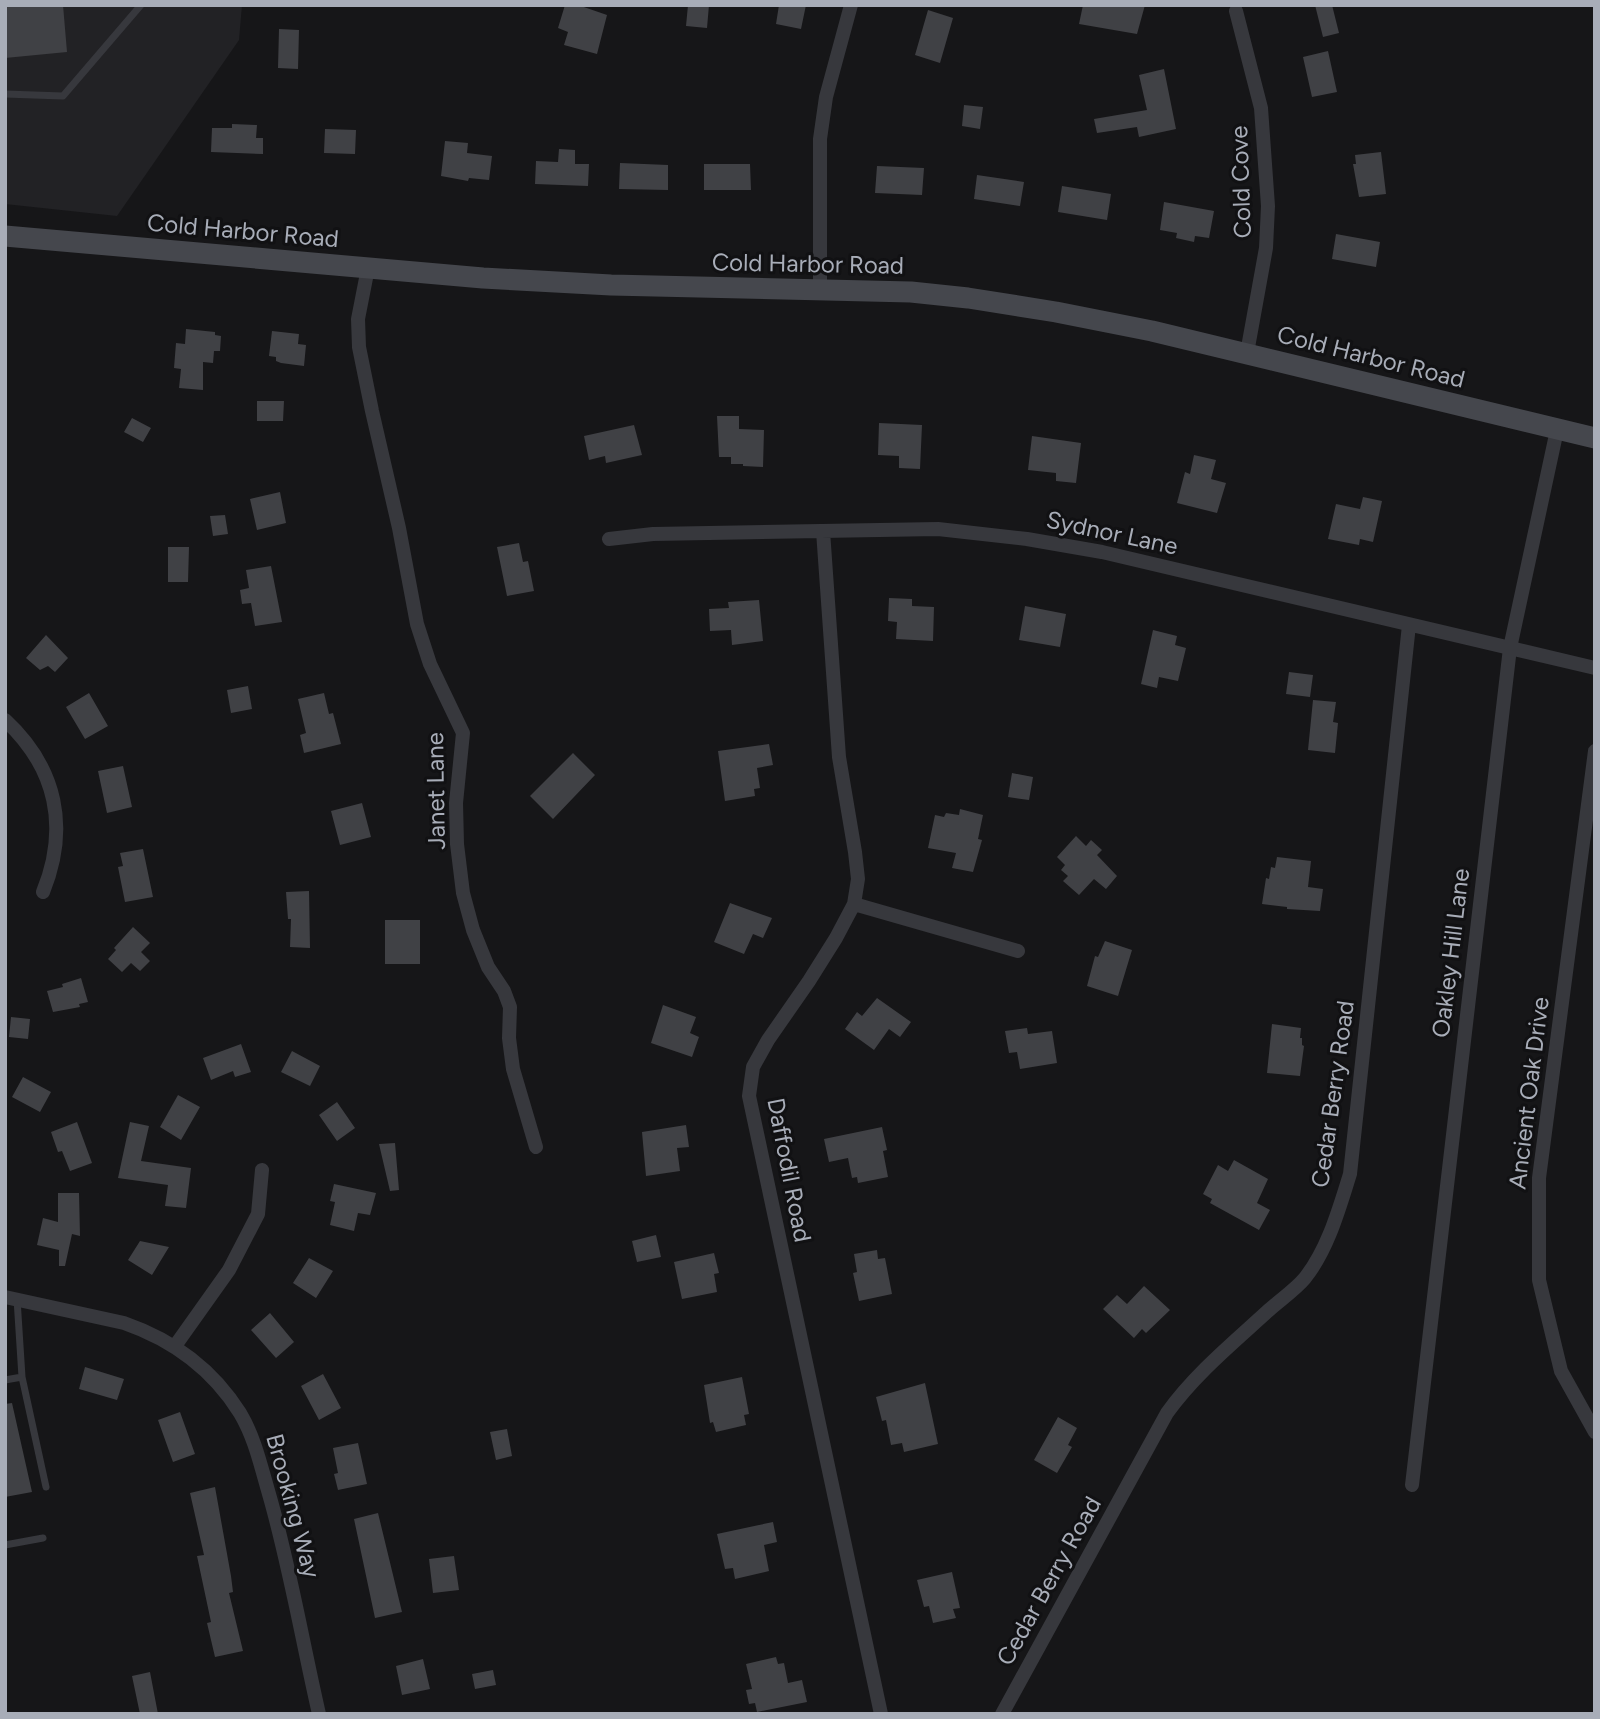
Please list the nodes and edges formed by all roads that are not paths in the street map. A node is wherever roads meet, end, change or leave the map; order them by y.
1 (141, 5) edge
2 (851, 5) edge
3 (1236, 11) dead end
4 (5, 94) edge
5 (5, 236) edge
6 (368, 268) junction
7 (820, 289) junction
8 (1247, 353) junction
9 (1557, 430) junction
10 (1595, 438) edge
11 (822, 531) junction
12 (609, 539) dead end
13 (1409, 625) junction
14 (1510, 648) junction
15 (1595, 668) edge
16 (5, 720) edge
17 (1595, 751) edge
18 (43, 892) dead end
19 (854, 904) junction
20 (1017, 951) dead end
21 (536, 1147) dead end
22 (262, 1170) dead end
23 (11, 1298) edge
24 (175, 1346) junction
25 (22, 1377) junction
26 (5, 1380) edge
27 (1595, 1432) edge
28 (1412, 1485) dead end
29 (46, 1487) dead end
30 (43, 1538) dead end
31 (5, 1545) edge
32 (319, 1714) edge
33 (881, 1714) edge
34 (1002, 1714) edge

1 - 4 lane
2 - 7 street
3 - 8 street, Cold Cove
5 - 6 main road, Cold Harbor Road
6 - 7 main road, Cold Harbor Road
6 - 21 street, Janet Lane
7 - 8 main road, Cold Harbor Road
8 - 9 main road, Cold Harbor Road
9 - 10 main road, Cold Harbor Road
9 - 14 street, Oakley Hill Lane
11 - 12 street, Sydnor Lane
11 - 13 street, Sydnor Lane
11 - 19 street, Daffodil Road
13 - 14 street, Sydnor Lane
13 - 34 street, Cedar Berry Road
14 - 15 street, Sydnor Lane
14 - 28 street, Oakley Hill Lane
16 - 18 street
17 - 27 street, Ancient Oak Drive
19 - 20 street
19 - 33 street, Daffodil Road
22 - 24 street
23 - 24 street, Brooking Way
23 - 25 lane
24 - 32 street, Brooking Way
25 - 26 lane
25 - 29 lane
30 - 31 lane

